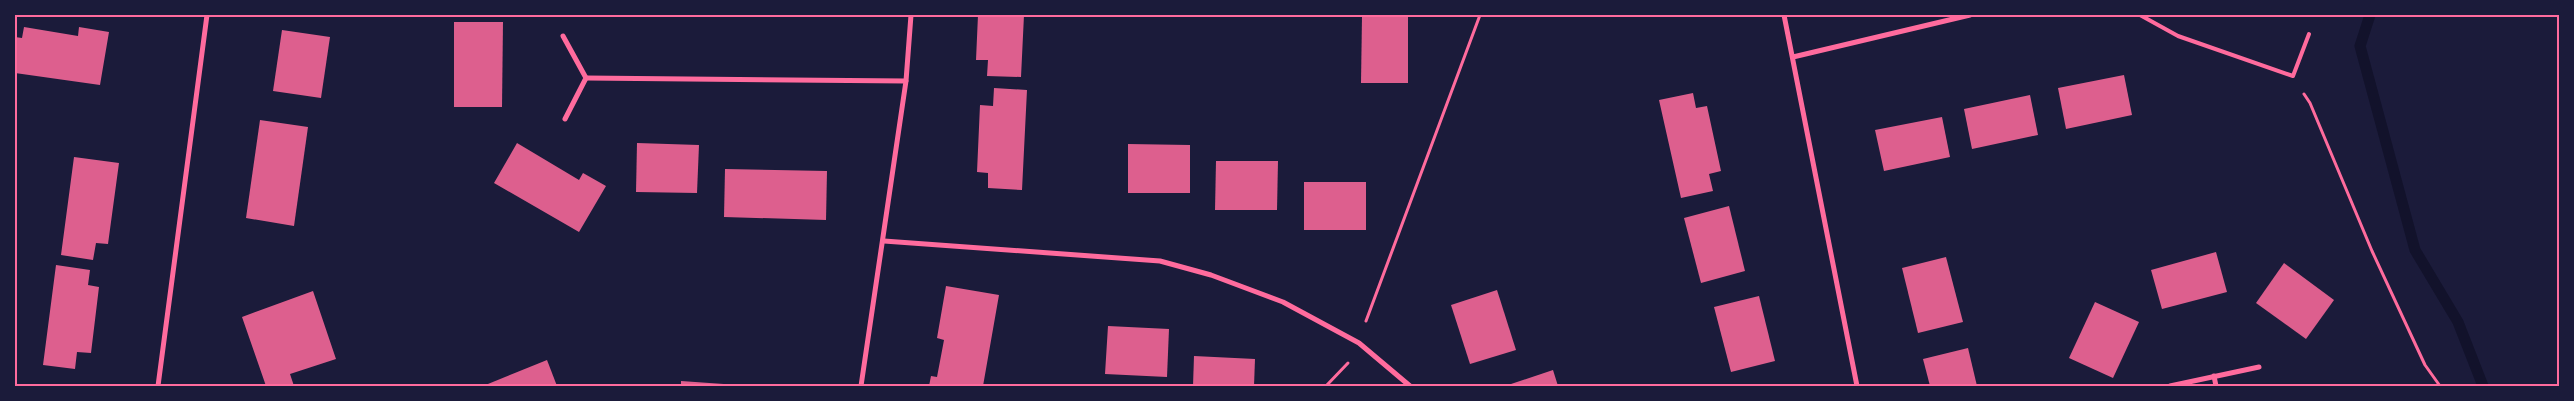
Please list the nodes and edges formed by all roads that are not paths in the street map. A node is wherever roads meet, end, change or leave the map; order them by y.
1 (207, 15) edge
2 (911, 15) edge
3 (1784, 15) edge
4 (1970, 15) edge
5 (2140, 15) edge
6 (2309, 34) dead end
7 (563, 36) dead end
8 (1793, 57) junction
9 (586, 78) junction
10 (906, 81) junction
11 (564, 120) dead end
12 (884, 241) junction
13 (2259, 367) dead end
14 (2214, 376) junction
15 (158, 386) edge
16 (861, 386) edge
17 (1410, 386) edge
18 (1857, 386) edge
19 (2170, 386) edge
20 (2216, 386) edge

1 - 15 street
2 - 10 street
3 - 8 street
4 - 8 street
5 - 6 lane
7 - 9 street
8 - 18 street
9 - 10 street
9 - 11 street
10 - 12 street
12 - 16 street
12 - 17 street
13 - 14 street
14 - 19 street
14 - 20 street

